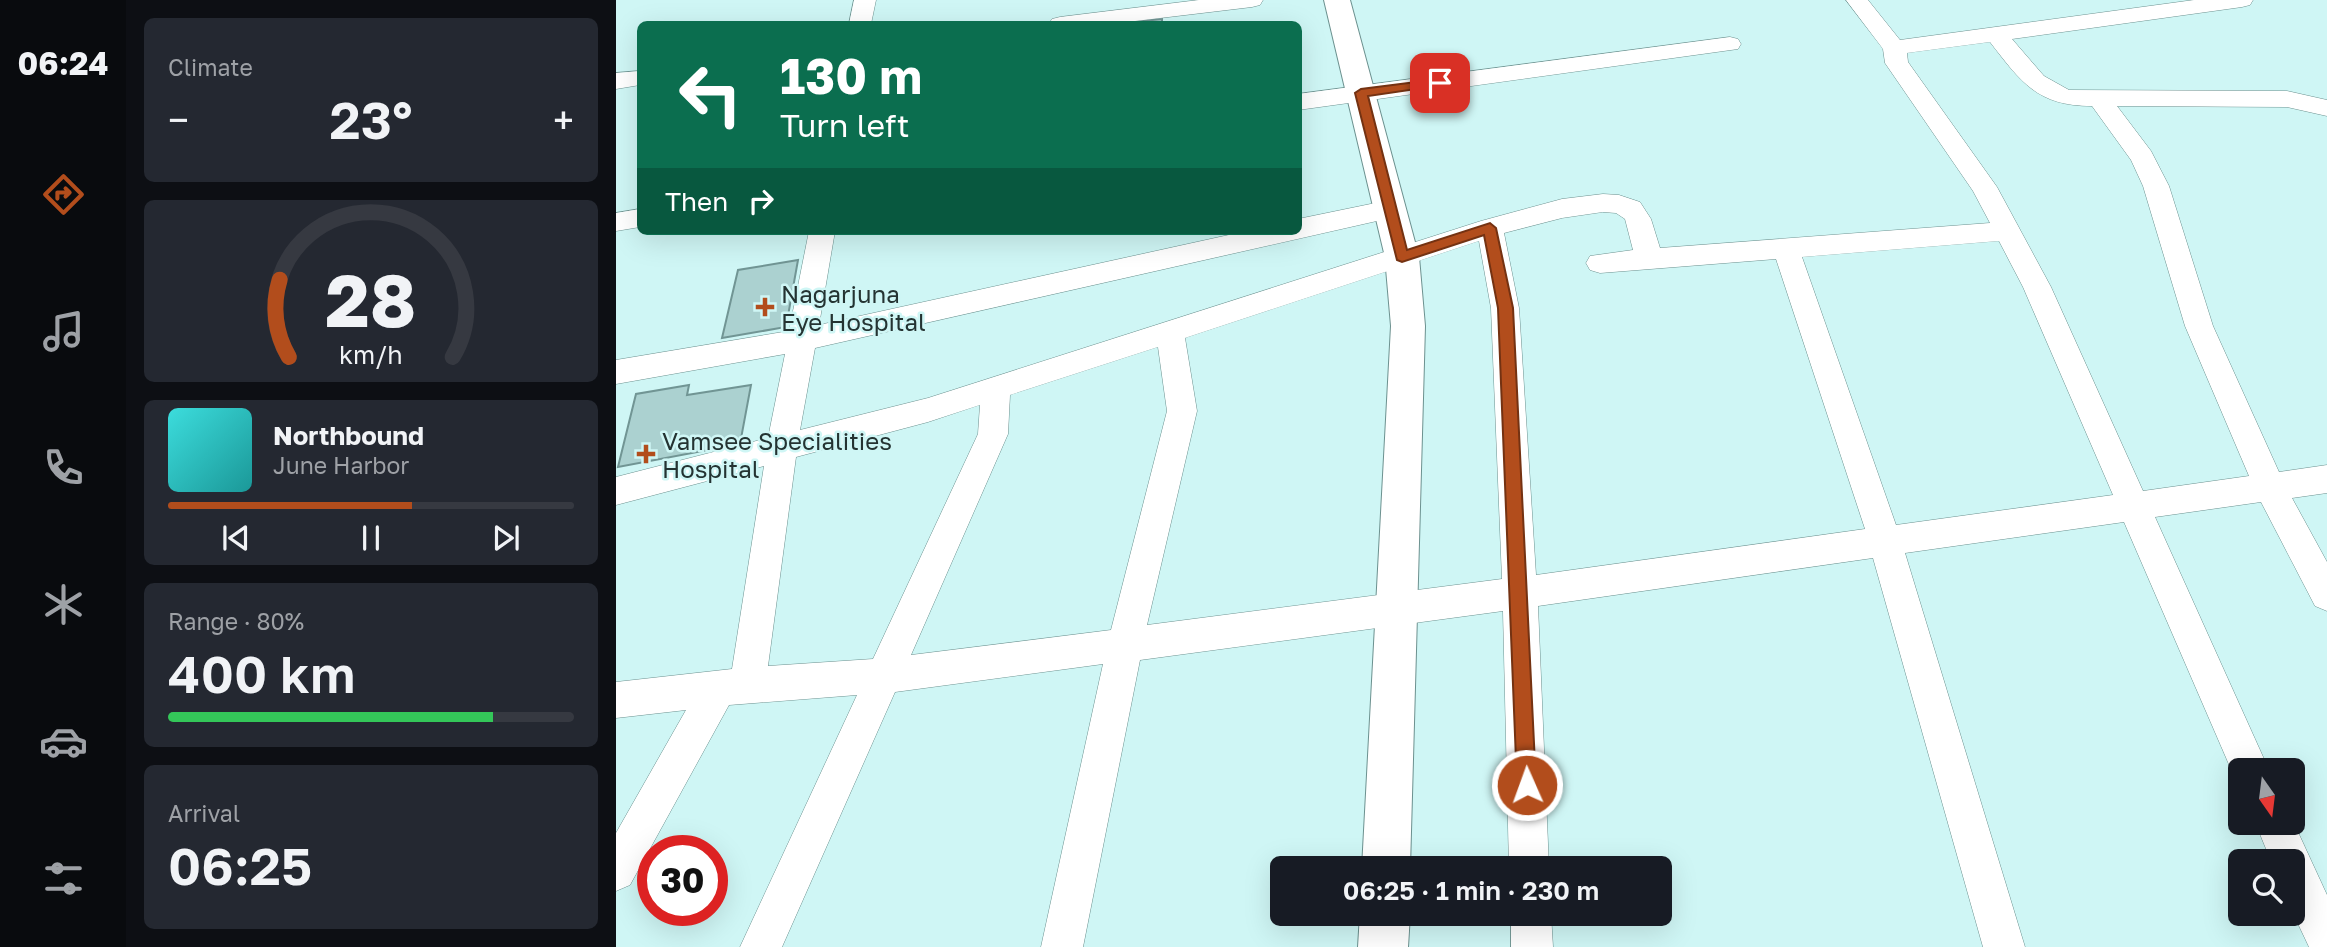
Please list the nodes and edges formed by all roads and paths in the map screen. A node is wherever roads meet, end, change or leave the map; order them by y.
1 (865, 0) edge
2 (1252, 0) edge
3 (1337, 0) edge
4 (1857, 0) edge
5 (2242, 0) edge
6 (861, 21) edge
7 (1084, 21) edge
8 (1996, 34) junction
9 (1730, 44) dead end
10 (1894, 48) junction
11 (637, 78) edge
12 (616, 81) edge
13 (1361, 93) junction
14 (2099, 99) junction
15 (1302, 101) edge
16 (2327, 108) edge
17 (1390, 209) junction
18 (637, 218) edge
19 (616, 222) edge
20 (1302, 228) edge
21 (1490, 228) junction
22 (2006, 231) junction
23 (821, 235) edge
24 (1273, 235) edge
25 (1787, 250) junction
26 (1402, 257) junction
27 (1649, 260) junction
28 (1600, 263) dead end
29 (1169, 332) junction
30 (802, 340) junction
31 (616, 372) edge
32 (996, 388) junction
33 (782, 447) junction
34 (2327, 479) edge
35 (2270, 487) junction
36 (616, 491) edge
37 (2132, 506) junction
38 (1885, 541) junction
39 (1520, 592) junction
40 (2327, 595) edge
41 (1396, 610) junction
42 (1125, 645) junction
43 (884, 676) junction
44 (733, 687) junction
45 (616, 700) edge
46 (2245, 758) edge
47 (1386, 856) edge
48 (1530, 856) edge
49 (616, 871) edge
50 (2305, 892) edge
51 (1384, 926) edge
52 (1531, 926) edge
53 (2327, 941) edge
54 (761, 947) edge
55 (1062, 947) edge
56 (1383, 947) edge
57 (1532, 947) edge
58 (2004, 947) edge

1 - 6 street
2 - 7 street
3 - 13 street
4 - 10 street
5 - 8 street
8 - 10 street
8 - 14 street
9 - 13 street
10 - 22 street
11 - 12 street
13 - 15 street
13 - 17 street
14 - 16 street
14 - 35 street
17 - 20 street
17 - 26 street
18 - 19 street
21 - 26 street
21 - 27 street
21 - 39 street
22 - 25 street
22 - 37 street
23 - 30 street
24 - 30 street
25 - 27 street
25 - 38 street
26 - 29 street
26 - 41 street
27 - 28 street
29 - 32 street
29 - 42 street
30 - 31 street
30 - 33 street
32 - 33 street
32 - 43 street
33 - 36 street
33 - 44 street
34 - 35 street
35 - 37 street
35 - 40 street
37 - 38 street
37 - 46 street
38 - 39 street
38 - 58 street
39 - 41 street
39 - 48 street
41 - 42 street
41 - 47 street
42 - 43 street
42 - 55 street
43 - 44 street
43 - 54 street
44 - 45 street
44 - 49 street
50 - 53 street
51 - 56 street
52 - 57 street

